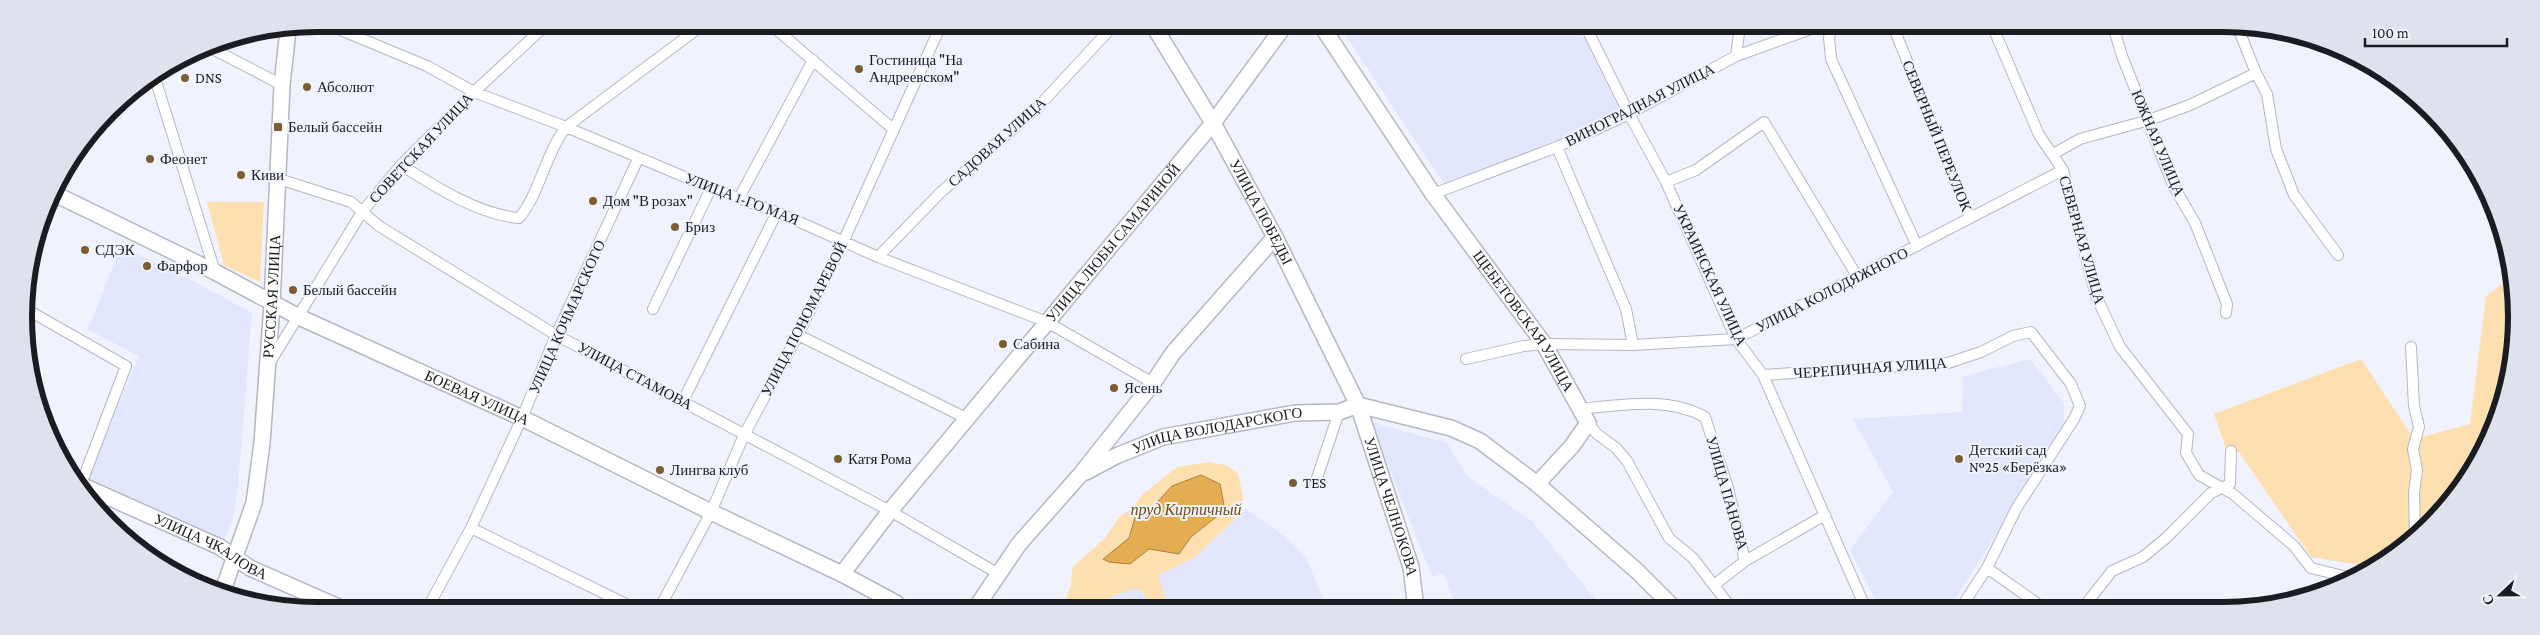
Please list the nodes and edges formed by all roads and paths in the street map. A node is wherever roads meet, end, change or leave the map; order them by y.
1 (345, 32) edge
2 (538, 32) edge
3 (693, 32) edge
4 (780, 32) edge
5 (938, 32) edge
6 (1108, 32) edge
7 (1157, 32) edge
8 (1280, 32) edge
9 (1326, 32) edge
10 (1589, 32) edge
11 (1739, 32) edge
12 (1802, 32) edge
13 (1830, 32) edge
14 (1895, 32) edge
15 (1995, 32) edge
16 (2115, 32) edge
17 (2240, 33) edge
18 (288, 34) edge
19 (217, 51) edge
20 (1736, 56) junction
21 (814, 60) junction
22 (2256, 74) junction
23 (156, 83) edge
24 (282, 84) junction
25 (474, 92) junction
26 (1629, 114) junction
27 (2149, 120) junction
28 (1213, 123) junction
29 (566, 127) junction
30 (893, 129) junction
31 (1557, 147) junction
32 (2053, 154) junction
33 (638, 159) junction
34 (401, 165) junction
35 (2063, 170) junction
36 (276, 178) junction
37 (1666, 182) junction
38 (710, 188) junction
39 (1433, 194) junction
40 (60, 196) edge
41 (739, 198) junction
42 (362, 212) junction
43 (777, 212) junction
44 (1970, 218) junction
45 (1275, 237) junction
46 (844, 240) junction
47 (1917, 246) junction
48 (2338, 256) dead end
49 (878, 257) junction
50 (215, 272) junction
51 (1857, 276) junction
52 (272, 304) junction
53 (653, 309) dead end
54 (301, 311) junction
55 (32, 313) edge
56 (2226, 313) dead end
57 (1047, 322) junction
58 (556, 335) junction
59 (798, 335) junction
60 (1736, 339) junction
61 (1544, 344) junction
62 (1633, 345) junction
63 (2411, 347) dead end
64 (1466, 359) dead end
65 (268, 365) junction
66 (1763, 375) junction
67 (1153, 384) junction
68 (683, 401) junction
69 (1358, 405) junction
70 (1580, 409) junction
71 (1339, 412) junction
72 (522, 418) junction
73 (968, 420) junction
74 (1588, 423) junction
75 (744, 434) junction
76 (2231, 451) dead end
77 (1080, 475) junction
78 (83, 479) edge
79 (1315, 484) dead end
80 (1537, 484) junction
81 (2223, 488) junction
82 (91, 491) edge
83 (890, 511) junction
84 (711, 512) junction
85 (1825, 515) junction
86 (471, 528) junction
87 (2415, 528) edge
88 (233, 558) junction
89 (1746, 560) junction
90 (1987, 568) junction
91 (997, 573) junction
92 (842, 574) junction
93 (2343, 576) edge
94 (1714, 584) junction
95 (224, 586) edge
96 (327, 602) edge
97 (431, 602) edge
98 (622, 602) edge
99 (663, 602) edge
100 (894, 602) edge
101 (979, 602) edge
102 (1415, 602) edge
103 (1668, 602) edge
104 (1727, 602) edge
105 (1863, 602) edge
106 (1965, 602) edge
107 (2035, 602) edge
108 (2088, 602) edge

1 - 25 street, УЛИЦА 1-ГО МАЯ
2 - 25 street, СОВЕТСКАЯ УЛИЦА
3 - 29 street
4 - 21 street
5 - 30 street, УЛИЦА ПОНОМАРЕВОЙ
6 - 49 street, САДОВАЯ УЛИЦА
7 - 28 main road, УЛИЦА ПОБЕДЫ
8 - 28 main road, УЛИЦА ЛЮБЫ САМАРИНОЙ
9 - 39 main road, ЩЕБЕТОВСКАЯ УЛИЦА
10 - 26 street, УКРАИНСКАЯ УЛИЦА
11 - 20 street
12 - 20 street, ВИНОГРАДНАЯ УЛИЦА
13 - 47 street
14 - 44 street, СЕВЕРНЫЙ ПЕРЕУЛОК
15 - 32 street, СЕВЕРНАЯ УЛИЦА
16 - 27 street, ЮЖНАЯ УЛИЦА
17 - 22 street
18 - 24 main road, РУССКАЯ УЛИЦА
19 - 24 street
20 - 26 street, ВИНОГРАДНАЯ УЛИЦА
21 - 30 street
21 - 41 street
22 - 27 street
22 - 48 street
23 - 50 street
24 - 36 main road, РУССКАЯ УЛИЦА
25 - 29 street, УЛИЦА 1-ГО МАЯ
25 - 34 street, СОВЕТСКАЯ УЛИЦА
26 - 31 street, ВИНОГРАДНАЯ УЛИЦА
26 - 37 street, УКРАИНСКАЯ УЛИЦА
27 - 32 street
27 - 56 street, ЮЖНАЯ УЛИЦА
28 - 45 main road, УЛИЦА ПОБЕДЫ
28 - 57 main road, УЛИЦА ЛЮБЫ САМАРИНОЙ
29 - 33 street, УЛИЦА 1-ГО МАЯ
29 - 34 street
30 - 46 street, УЛИЦА ПОНОМАРЕВОЙ
31 - 39 street, ВИНОГРАДНАЯ УЛИЦА
31 - 62 street
32 - 35 street, СЕВЕРНАЯ УЛИЦА
33 - 38 street, УЛИЦА 1-ГО МАЯ
33 - 58 street, УЛИЦА КОЧМАРСКОГО
34 - 42 street, СОВЕТСКАЯ УЛИЦА
35 - 44 street, УЛИЦА КОЛОДЯЖНОГО
35 - 81 street, СЕВЕРНАЯ УЛИЦА
36 - 42 street, УЛИЦА СТАМОВА
36 - 52 main road, РУССКАЯ УЛИЦА
37 - 51 street
37 - 60 street, УКРАИНСКАЯ УЛИЦА
38 - 41 street, УЛИЦА 1-ГО МАЯ
38 - 53 street
39 - 61 main road, ЩЕБЕТОВСКАЯ УЛИЦА
40 - 50 main road, БОЕВАЯ УЛИЦА
41 - 43 street, УЛИЦА 1-ГО МАЯ
42 - 54 street, СОВЕТСКАЯ УЛИЦА
42 - 58 street, УЛИЦА СТАМОВА
43 - 46 street, УЛИЦА 1-ГО МАЯ
43 - 68 street
44 - 47 street, УЛИЦА КОЛОДЯЖНОГО
45 - 67 main road, УЛИЦА ВОЛОДАРСКОГО
45 - 69 main road, УЛИЦА ПОБЕДЫ
46 - 49 street, УЛИЦА 1-ГО МАЯ
46 - 59 street, УЛИЦА ПОНОМАРЕВОЙ
47 - 51 street, УЛИЦА КОЛОДЯЖНОГО
49 - 57 street, УЛИЦА 1-ГО МАЯ
50 - 52 main road, БОЕВАЯ УЛИЦА
51 - 60 street, УЛИЦА КОЛОДЯЖНОГО
52 - 54 main road, БОЕВАЯ УЛИЦА
52 - 65 main road, РУССКАЯ УЛИЦА
54 - 65 street, СОВЕТСКАЯ УЛИЦА
54 - 72 main road, БОЕВАЯ УЛИЦА
55 - 78 street
57 - 67 street, УЛИЦА 1-ГО МАЯ
57 - 73 main road, УЛИЦА ЛЮБЫ САМАРИНОЙ
58 - 68 street, УЛИЦА СТАМОВА
58 - 72 street, УЛИЦА КОЧМАРСКОГО
59 - 73 street
59 - 75 street, УЛИЦА ПОНОМАРЕВОЙ
60 - 62 street, УЛИЦА КОЛОДЯЖНОГО
60 - 66 street, УКРАИНСКАЯ УЛИЦА
61 - 62 street, УЛИЦА КОЛОДЯЖНОГО
61 - 64 street, УЛИЦА КОЛОДЯЖНОГО
61 - 70 main road, ЩЕБЕТОВСКАЯ УЛИЦА
63 - 87 street
65 - 88 main road, РУССКАЯ УЛИЦА
66 - 85 street, УКРАИНСКАЯ УЛИЦА
66 - 90 street, ЧЕРЕПИЧНАЯ УЛИЦА
67 - 77 main road, УЛИЦА ВОЛОДАРСКОГО
68 - 75 street, УЛИЦА СТАМОВА
69 - 71 main road, УЛИЦА ВОЛОДАРСКОГО
69 - 80 main road
69 - 102 main road, УЛИЦА ЧЕЛНОКОВА
70 - 74 main road, ЩЕБЕТОВСКАЯ УЛИЦА
70 - 89 street, УЛИЦА ПАНОВА
71 - 77 main road, УЛИЦА ВОЛОДАРСКОГО
71 - 79 street
72 - 84 main road, БОЕВАЯ УЛИЦА
72 - 86 street, УЛИЦА КОЧМАРСКОГО
73 - 83 main road, УЛИЦА ЛЮБЫ САМАРИНОЙ
74 - 80 main road
74 - 94 street, ЩЕБЕТОВСКАЯ УЛИЦА
75 - 83 street, УЛИЦА СТАМОВА
75 - 84 street, УЛИЦА ПОНОМАРЕВОЙ
76 - 81 street
77 - 91 main road, УЛИЦА ВОЛОДАРСКОГО
80 - 103 main road
81 - 93 street, СЕВЕРНАЯ УЛИЦА
81 - 108 street
82 - 88 main road, УЛИЦА ЧКАЛОВА
83 - 91 street, УЛИЦА СТАМОВА
83 - 92 main road, УЛИЦА ЛЮБЫ САМАРИНОЙ
84 - 92 main road, БОЕВАЯ УЛИЦА
84 - 99 street, УЛИЦА ПОНОМАРЕВОЙ
85 - 89 street
85 - 105 street, УКРАИНСКАЯ УЛИЦА
86 - 97 street, УЛИЦА КОЧМАРСКОГО
86 - 98 street
88 - 95 main road, РУССКАЯ УЛИЦА
88 - 96 main road, УЛИЦА ЧКАЛОВА
89 - 94 street, УЛИЦА ПАНОВА
90 - 106 street
90 - 107 street
91 - 101 main road, УЛИЦА ВОЛОДАРСКОГО
92 - 100 main road, БОЕВАЯ УЛИЦА
94 - 104 street, ЩЕБЕТОВСКАЯ УЛИЦА

